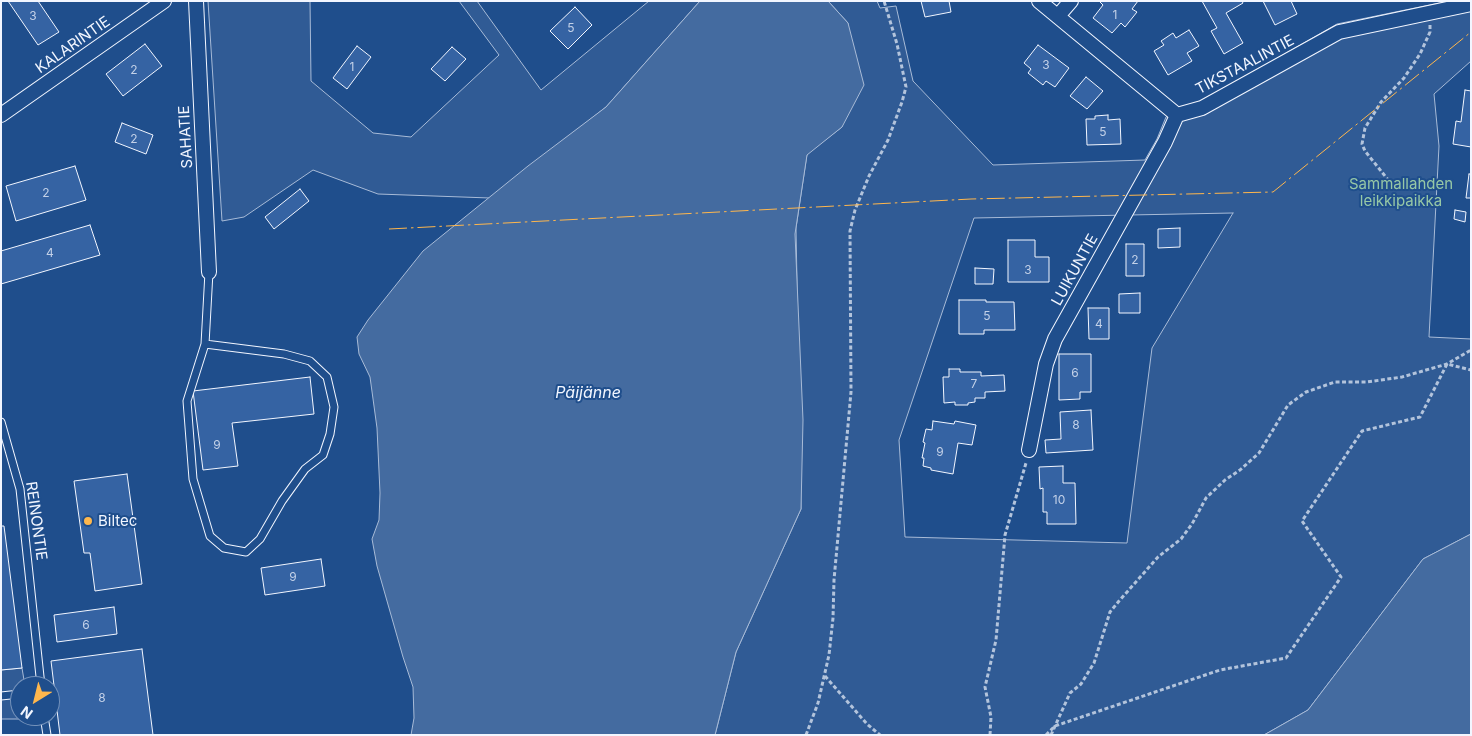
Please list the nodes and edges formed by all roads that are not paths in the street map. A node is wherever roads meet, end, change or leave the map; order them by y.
1 (164, 1) edge
2 (196, 1) edge
3 (1039, 1) edge
4 (1071, 1) edge
5 (1471, 4) edge
6 (1058, 16) junction
7 (1, 115) edge
8 (1177, 115) junction
9 (209, 272) joint
10 (205, 344) junction
11 (1, 422) edge
12 (1029, 450) road end
13 (40, 676) edge

1 - 7 street, KALARINTIE
2 - 9 street, SAHATIE
3 - 6 street
4 - 6 street
5 - 8 street, TIKSTAALINTIE
6 - 8 street
8 - 12 street, LUIKUNTIE
9 - 10 lane
10 - 10 lane
11 - 13 lane, REINONTIE

